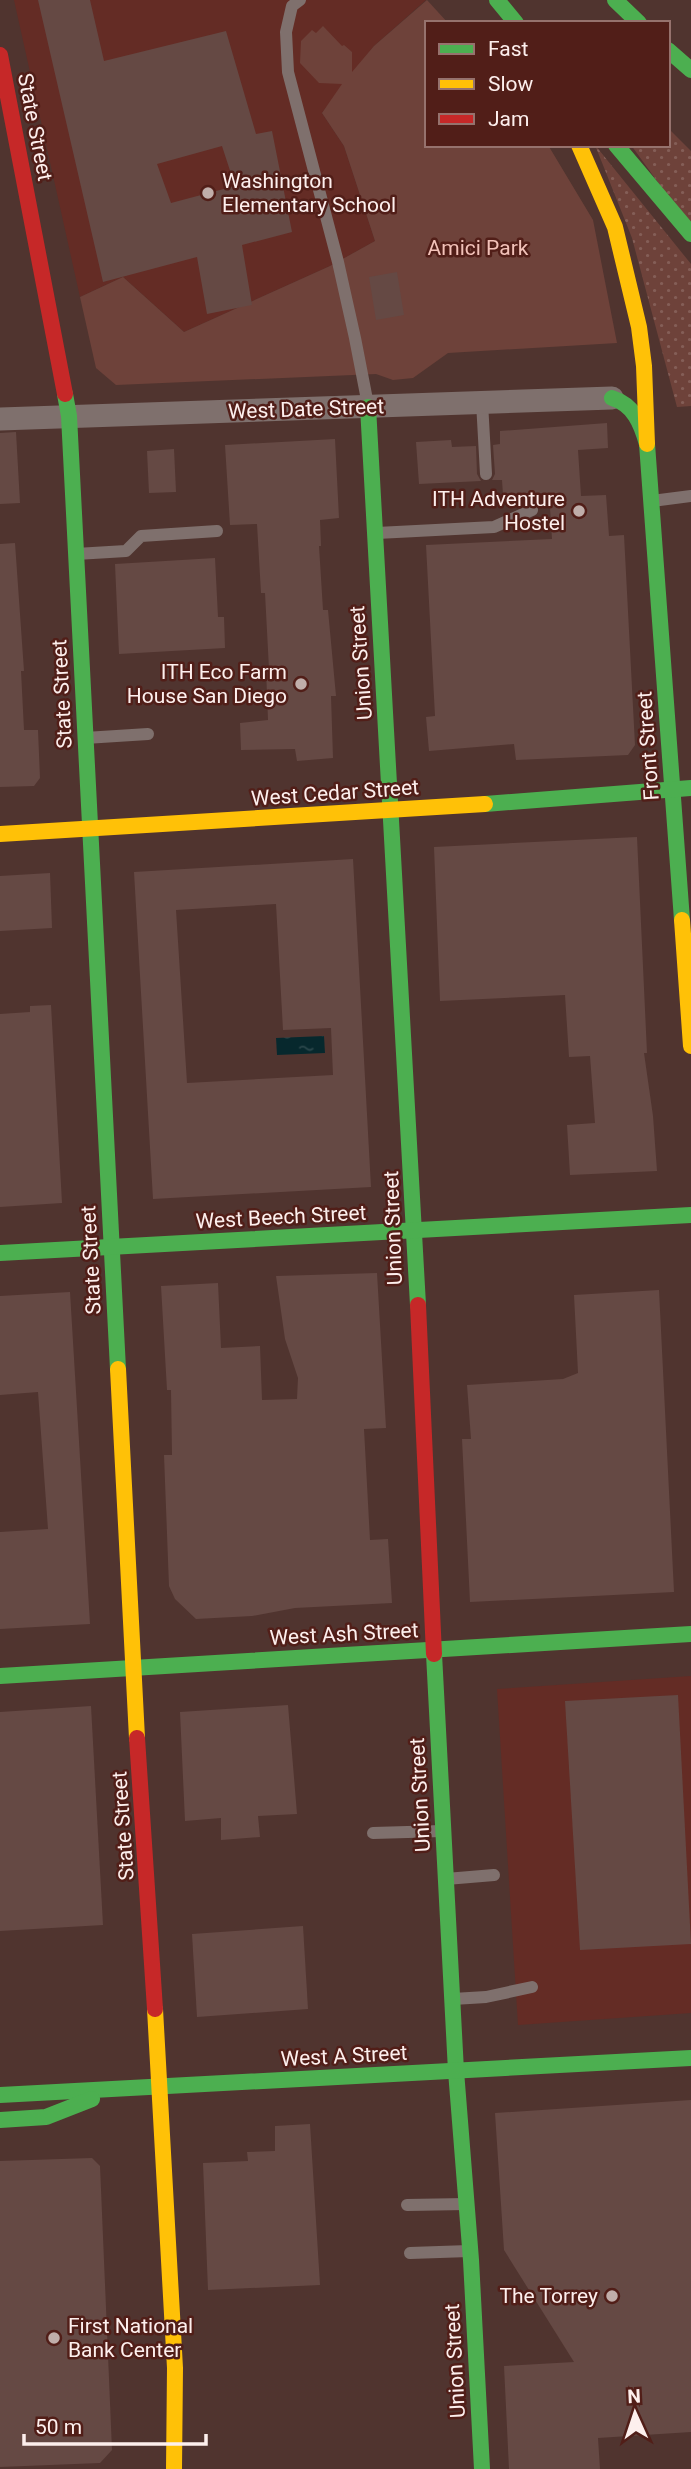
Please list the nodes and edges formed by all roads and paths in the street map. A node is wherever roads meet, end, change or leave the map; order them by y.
1 (300, 0) edge
2 (497, 0) edge
3 (615, 0) edge
4 (514, 21) edge
5 (637, 21) edge
6 (670, 52) edge
7 (0, 55) edge
8 (691, 71) edge
9 (580, 147) edge
10 (618, 147) edge
11 (691, 234) edge
12 (612, 398) joint
13 (482, 402) junction
14 (368, 407) junction
15 (69, 416) junction
16 (0, 419) edge
17 (647, 444) junction
18 (486, 474) dead end
19 (691, 496) edge
20 (651, 501) junction
21 (532, 510) dead end
22 (217, 531) dead end
23 (374, 534) junction
24 (76, 554) junction
25 (148, 734) dead end
26 (85, 737) junction
27 (691, 788) edge
28 (672, 789) junction
29 (391, 811) junction
30 (90, 829) junction
31 (0, 834) edge
32 (691, 1046) edge
33 (691, 1214) edge
34 (414, 1231) junction
35 (111, 1248) junction
36 (0, 1253) edge
37 (691, 1634) edge
38 (434, 1650) junction
39 (133, 1668) junction
40 (0, 1676) edge
41 (442, 1831) junction
42 (373, 1833) dead end
43 (494, 1875) dead end
44 (445, 1879) junction
45 (532, 1987) dead end
46 (452, 1999) junction
47 (691, 2058) edge
48 (456, 2071) junction
49 (161, 2087) junction
50 (117, 2089) junction
51 (0, 2095) edge
52 (0, 2120) edge
53 (467, 2204) junction
54 (407, 2205) dead end
55 (470, 2251) junction
56 (410, 2253) dead end
57 (174, 2469) edge
58 (482, 2469) edge

1 - 14 lane, Union Street
2 - 4 main road
3 - 5 main road
6 - 8 main road
7 - 15 main road, State Street
9 - 17 main road, Front Street
10 - 11 main road
12 - 13 street, West Date Street
12 - 17 main road
13 - 14 street, West Date Street
13 - 18 lane
14 - 15 street, West Date Street
14 - 23 main road, Union Street
15 - 16 street, West Date Street
15 - 24 main road, State Street
17 - 20 main road, Front Street
19 - 20 lane
20 - 28 main road, Front Street
21 - 23 lane
22 - 24 lane
23 - 29 main road, Union Street
24 - 26 main road, State Street
25 - 26 lane
26 - 30 main road, State Street
27 - 28 main road, West Cedar Street
28 - 29 main road, West Cedar Street
28 - 32 main road, Front Street
29 - 30 main road, West Cedar Street
29 - 34 main road, Union Street
30 - 31 main road, West Cedar Street
30 - 35 main road, State Street
33 - 34 main road, West Beech Street
34 - 35 main road, West Beech Street
34 - 38 main road, Union Street
35 - 36 main road, West Beech Street
35 - 39 main road, State Street
37 - 38 main road, West Ash Street
38 - 39 main road, West Ash Street
38 - 41 main road, Union Street
39 - 40 main road, West Ash Street
39 - 49 main road, State Street
41 - 42 lane
41 - 44 main road, Union Street
43 - 44 lane
44 - 46 main road, Union Street
45 - 46 lane
46 - 48 main road, Union Street
47 - 48 main road, West A Street
48 - 49 main road, West A Street
48 - 53 main road, Union Street
49 - 50 main road, West A Street
49 - 57 main road, State Street
50 - 51 main road, West A Street
50 - 52 main road
53 - 54 lane
53 - 55 main road, Union Street
55 - 56 lane
55 - 58 main road, Union Street

